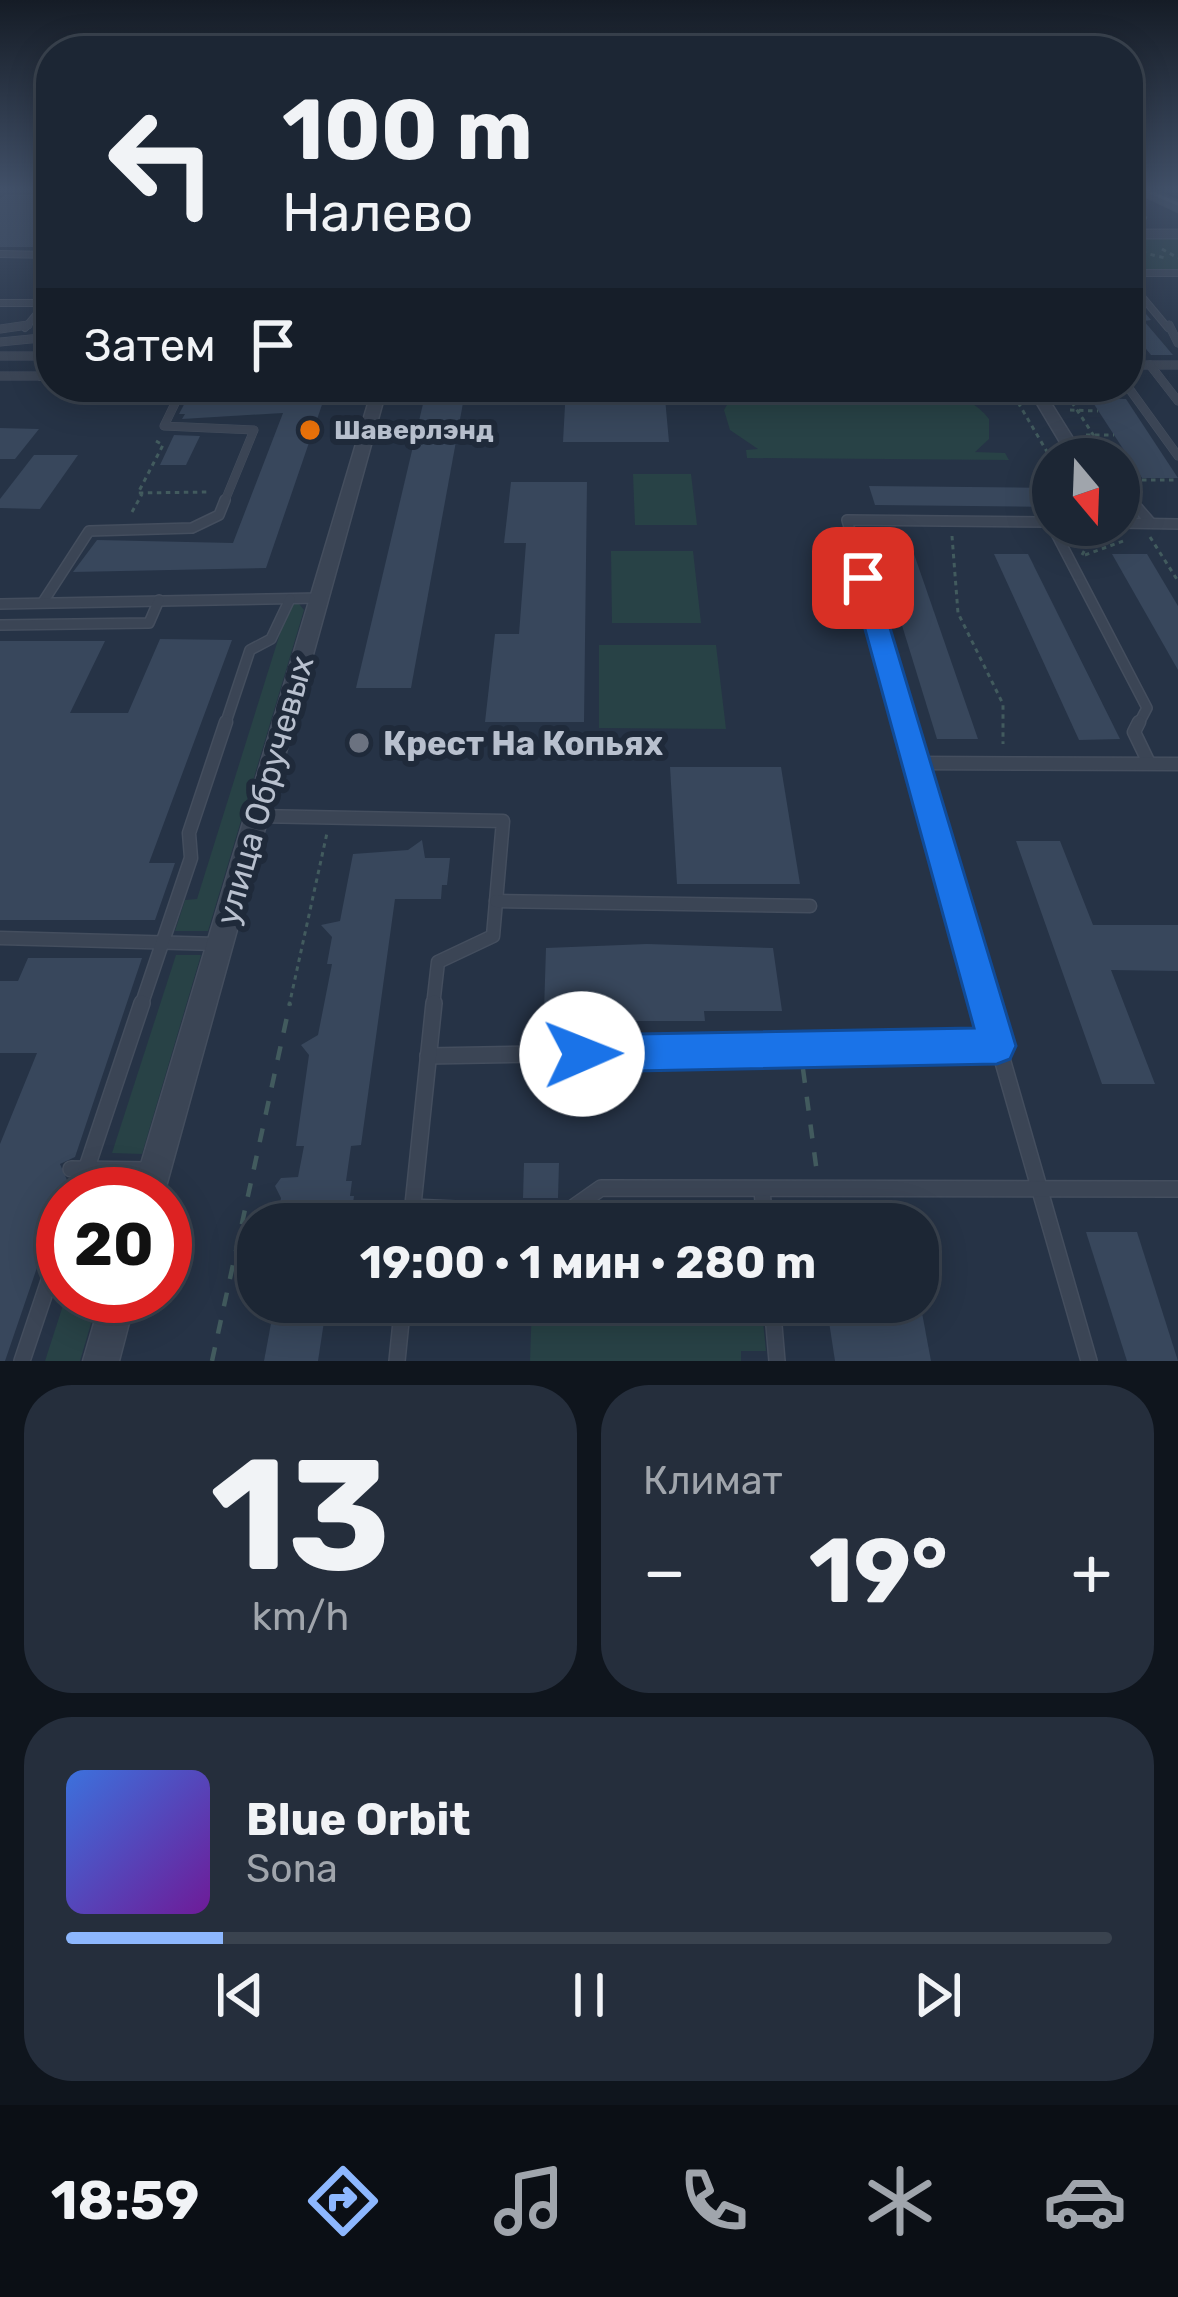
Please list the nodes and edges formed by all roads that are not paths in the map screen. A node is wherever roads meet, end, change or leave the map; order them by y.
1 (0, 254) edge
2 (36, 255) edge
3 (1178, 273) edge
4 (1143, 275) edge
5 (1143, 293) edge
6 (36, 302) edge
7 (4, 303) edge
8 (0, 314) edge
9 (36, 316) edge
10 (0, 329) edge
11 (36, 338) edge
12 (0, 342) edge
13 (1178, 344) edge
14 (0, 356) edge
15 (36, 356) edge
16 (1143, 365) edge
17 (1150, 365) junction
18 (1178, 365) edge
19 (0, 376) edge
20 (36, 376) edge
21 (1178, 401) edge
22 (176, 402) edge
23 (376, 402) edge
24 (1044, 402) edge
25 (1139, 402) edge
26 (164, 426) junction
27 (1065, 438) edge
28 (156, 441) road end
29 (1178, 456) edge
30 (1140, 510) edge
31 (1032, 522) edge
32 (1140, 524) edge
33 (1151, 524) junction
34 (1178, 524) edge
35 (1063, 546) edge
36 (319, 598) junction
37 (290, 599) junction
38 (159, 601) junction
39 (43, 602) junction
40 (0, 604) edge
41 (0, 625) edge
42 (915, 764) junction
43 (1149, 764) junction
44 (1178, 764) edge
45 (256, 816) junction
46 (496, 901) junction
47 (811, 906) dead end
48 (0, 938) edge
49 (162, 944) junction
50 (220, 944) junction
51 (997, 1046) junction
52 (428, 1056) junction
53 (80, 1167) edge
54 (156, 1167) edge
55 (1039, 1188) junction
56 (1178, 1189) edge
57 (762, 1190) junction
58 (413, 1203) edge
59 (580, 1203) edge
60 (763, 1203) edge
61 (36, 1319) edge
62 (112, 1323) edge
63 (401, 1323) edge
64 (774, 1323) edge
65 (22, 1361) edge
66 (101, 1361) edge
67 (397, 1361) edge
68 (777, 1361) edge
69 (1089, 1361) edge

1 - 2 lane
3 - 4 lane
5 - 13 lane
6 - 7 lane
7 - 8 lane
9 - 10 lane
11 - 12 lane
14 - 15 lane
16 - 17 lane
17 - 18 lane
17 - 21 lane
19 - 20 lane
22 - 26 lane
23 - 36 street, улица Обручевых
24 - 27 street
25 - 29 lane
26 - 28 lane
26 - 39 lane
30 - 33 lane
31 - 42 lane
32 - 33 lane
33 - 34 lane
35 - 43 lane
36 - 37 lane
36 - 45 street, улица Обручевых
37 - 38 lane
37 - 49 lane
38 - 39 lane
38 - 41 lane
39 - 40 lane
42 - 43 lane
42 - 51 lane
43 - 44 lane
45 - 46 lane
45 - 50 street, улица Обручевых
46 - 47 lane
46 - 52 lane
48 - 49 lane
49 - 50 lane
49 - 53 lane
50 - 54 street, улица Обручевых
51 - 52 lane
51 - 55 lane
52 - 58 lane
55 - 56 lane
55 - 57 lane
55 - 69 lane
57 - 59 lane
57 - 60 lane
61 - 65 lane
62 - 66 street
63 - 67 lane
64 - 68 lane

